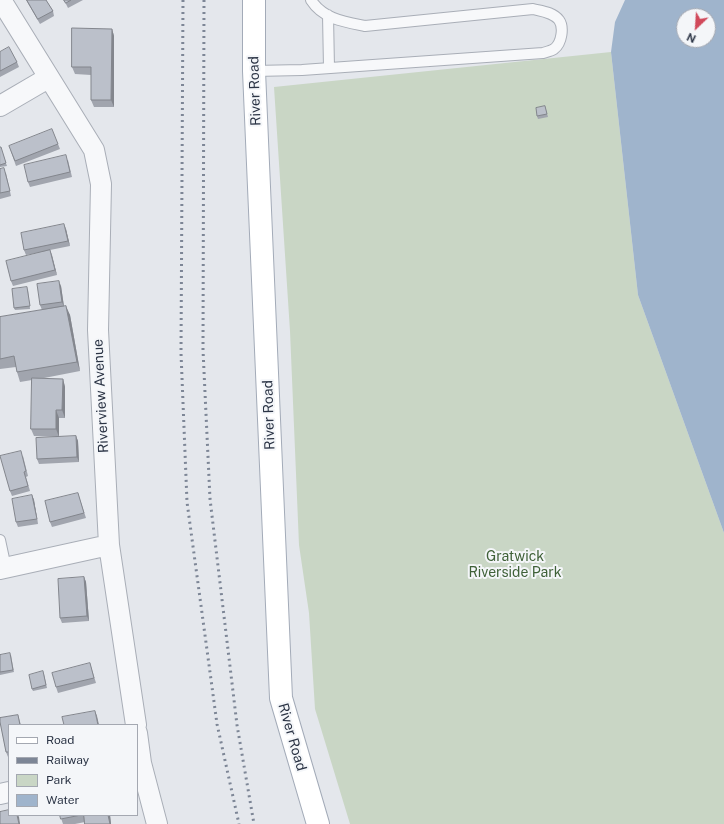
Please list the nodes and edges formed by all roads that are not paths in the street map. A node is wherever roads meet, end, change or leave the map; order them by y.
1 (1, 0) edge
2 (254, 0) edge
3 (311, 0) edge
4 (328, 15) junction
5 (329, 68) junction
6 (254, 71) junction
7 (48, 78) junction
8 (0, 106) edge
9 (0, 540) edge
10 (109, 545) junction
11 (3, 568) edge
12 (136, 724) edge
13 (138, 748) edge
14 (139, 763) edge
15 (157, 824) edge
16 (318, 824) edge

1 - 7 street, Riverview Avenue
2 - 6 main road, River Road
3 - 4 lane
4 - 5 lane
4 - 5 lane
5 - 6 lane
6 - 16 main road, River Road
7 - 8 street
7 - 10 street, Riverview Avenue
9 - 11 lane
10 - 11 street
10 - 12 street, Riverview Avenue
13 - 14 street
14 - 15 street

